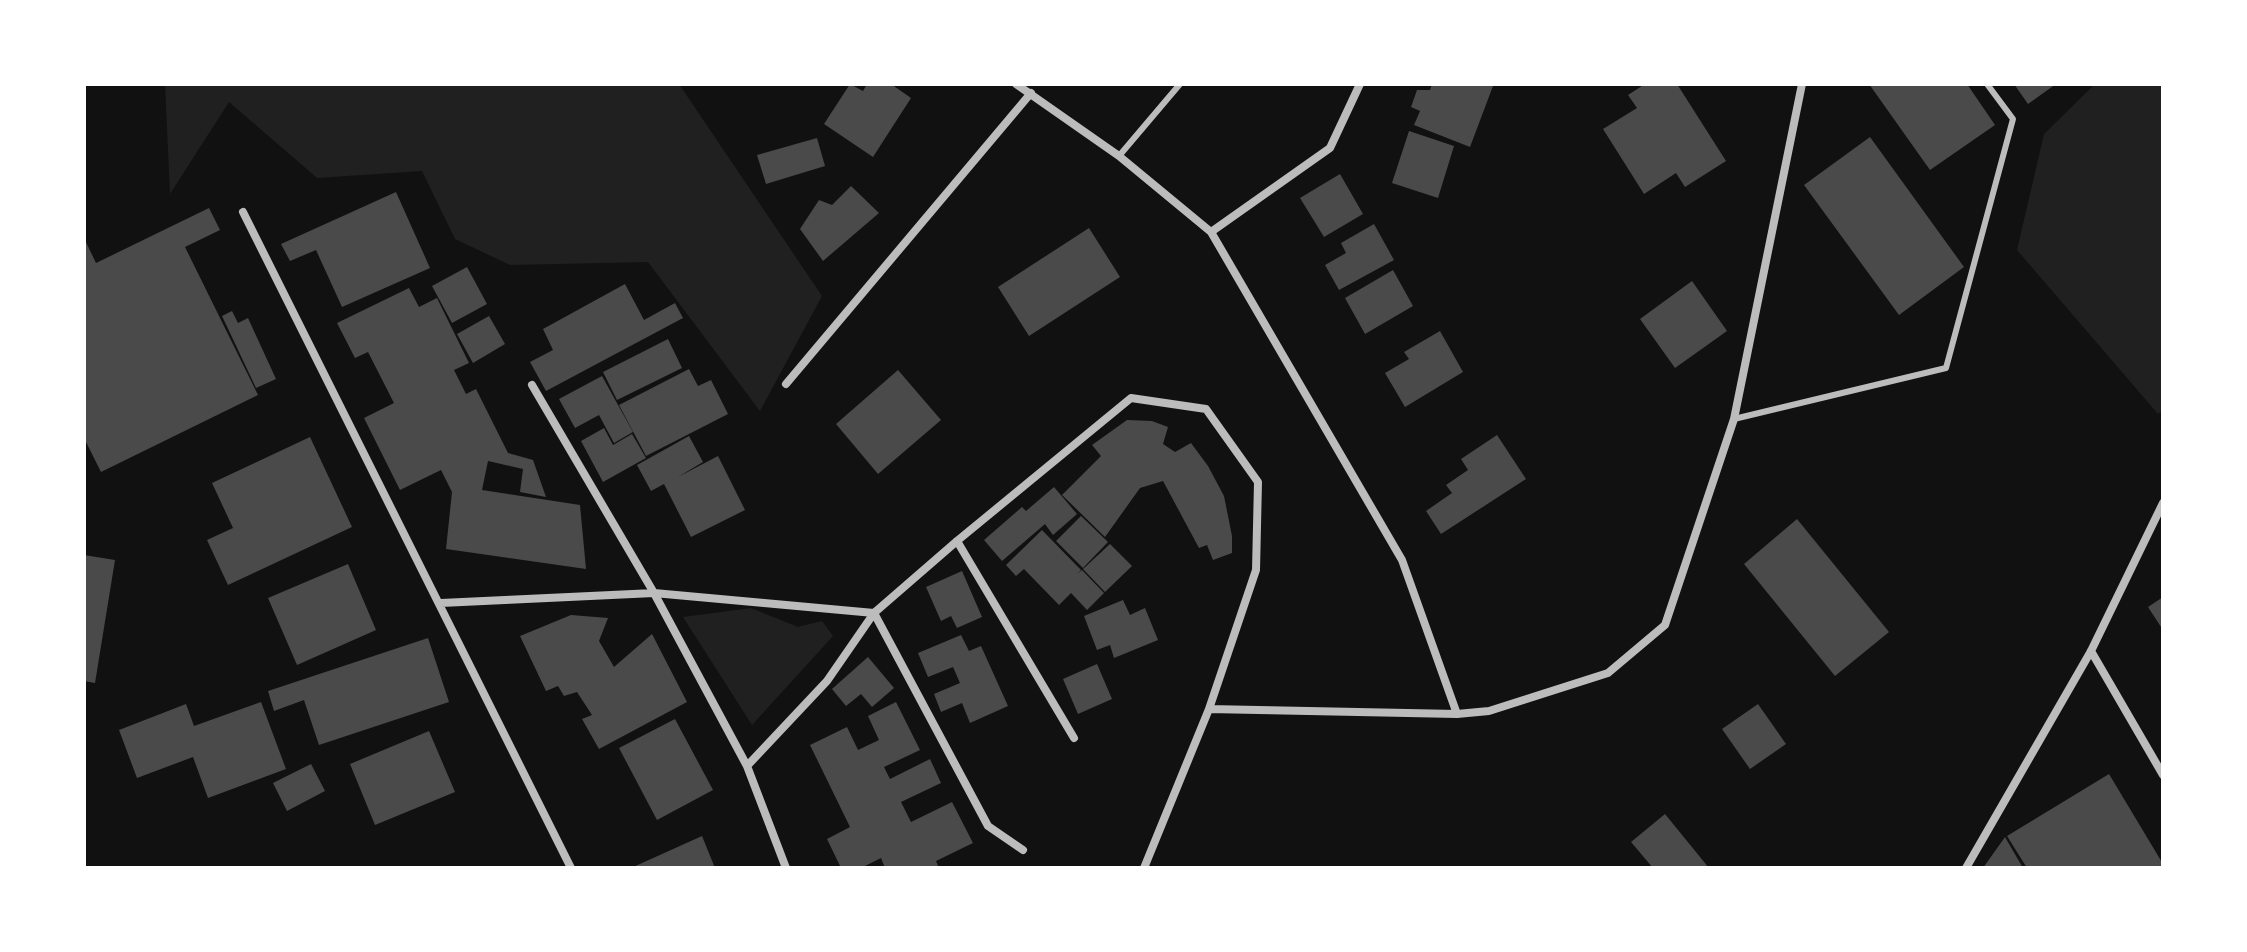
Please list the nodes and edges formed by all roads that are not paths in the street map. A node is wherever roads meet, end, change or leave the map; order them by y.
1 (1016, 84) edge
2 (1180, 84) edge
3 (1360, 84) edge
4 (1802, 84) edge
5 (1987, 84) edge
6 (1031, 93) junction
7 (1119, 156) junction
8 (243, 212) dead end
9 (1211, 232) junction
10 (786, 384) dead end
11 (532, 385) dead end
12 (1734, 419) junction
13 (2163, 503) edge
14 (957, 541) junction
15 (654, 593) junction
16 (441, 603) junction
17 (874, 613) junction
18 (2091, 651) junction
19 (1209, 709) junction
20 (1457, 714) junction
21 (1074, 738) dead end
22 (747, 766) junction
23 (2163, 775) edge
24 (1023, 850) dead end
25 (571, 868) edge
26 (786, 868) edge
27 (1144, 868) edge
28 (1966, 868) edge

1 - 6 street
2 - 7 lane
3 - 9 street
4 - 12 street
5 - 12 lane
6 - 7 street
6 - 10 street
7 - 9 street
8 - 16 street
9 - 20 street
11 - 15 street
12 - 20 street
13 - 18 street
14 - 17 street
14 - 19 street
14 - 21 street
15 - 16 street
15 - 17 street
15 - 22 street
16 - 25 street
17 - 22 street
17 - 24 street
18 - 23 street
18 - 28 street
19 - 20 street
19 - 27 street
22 - 26 street

